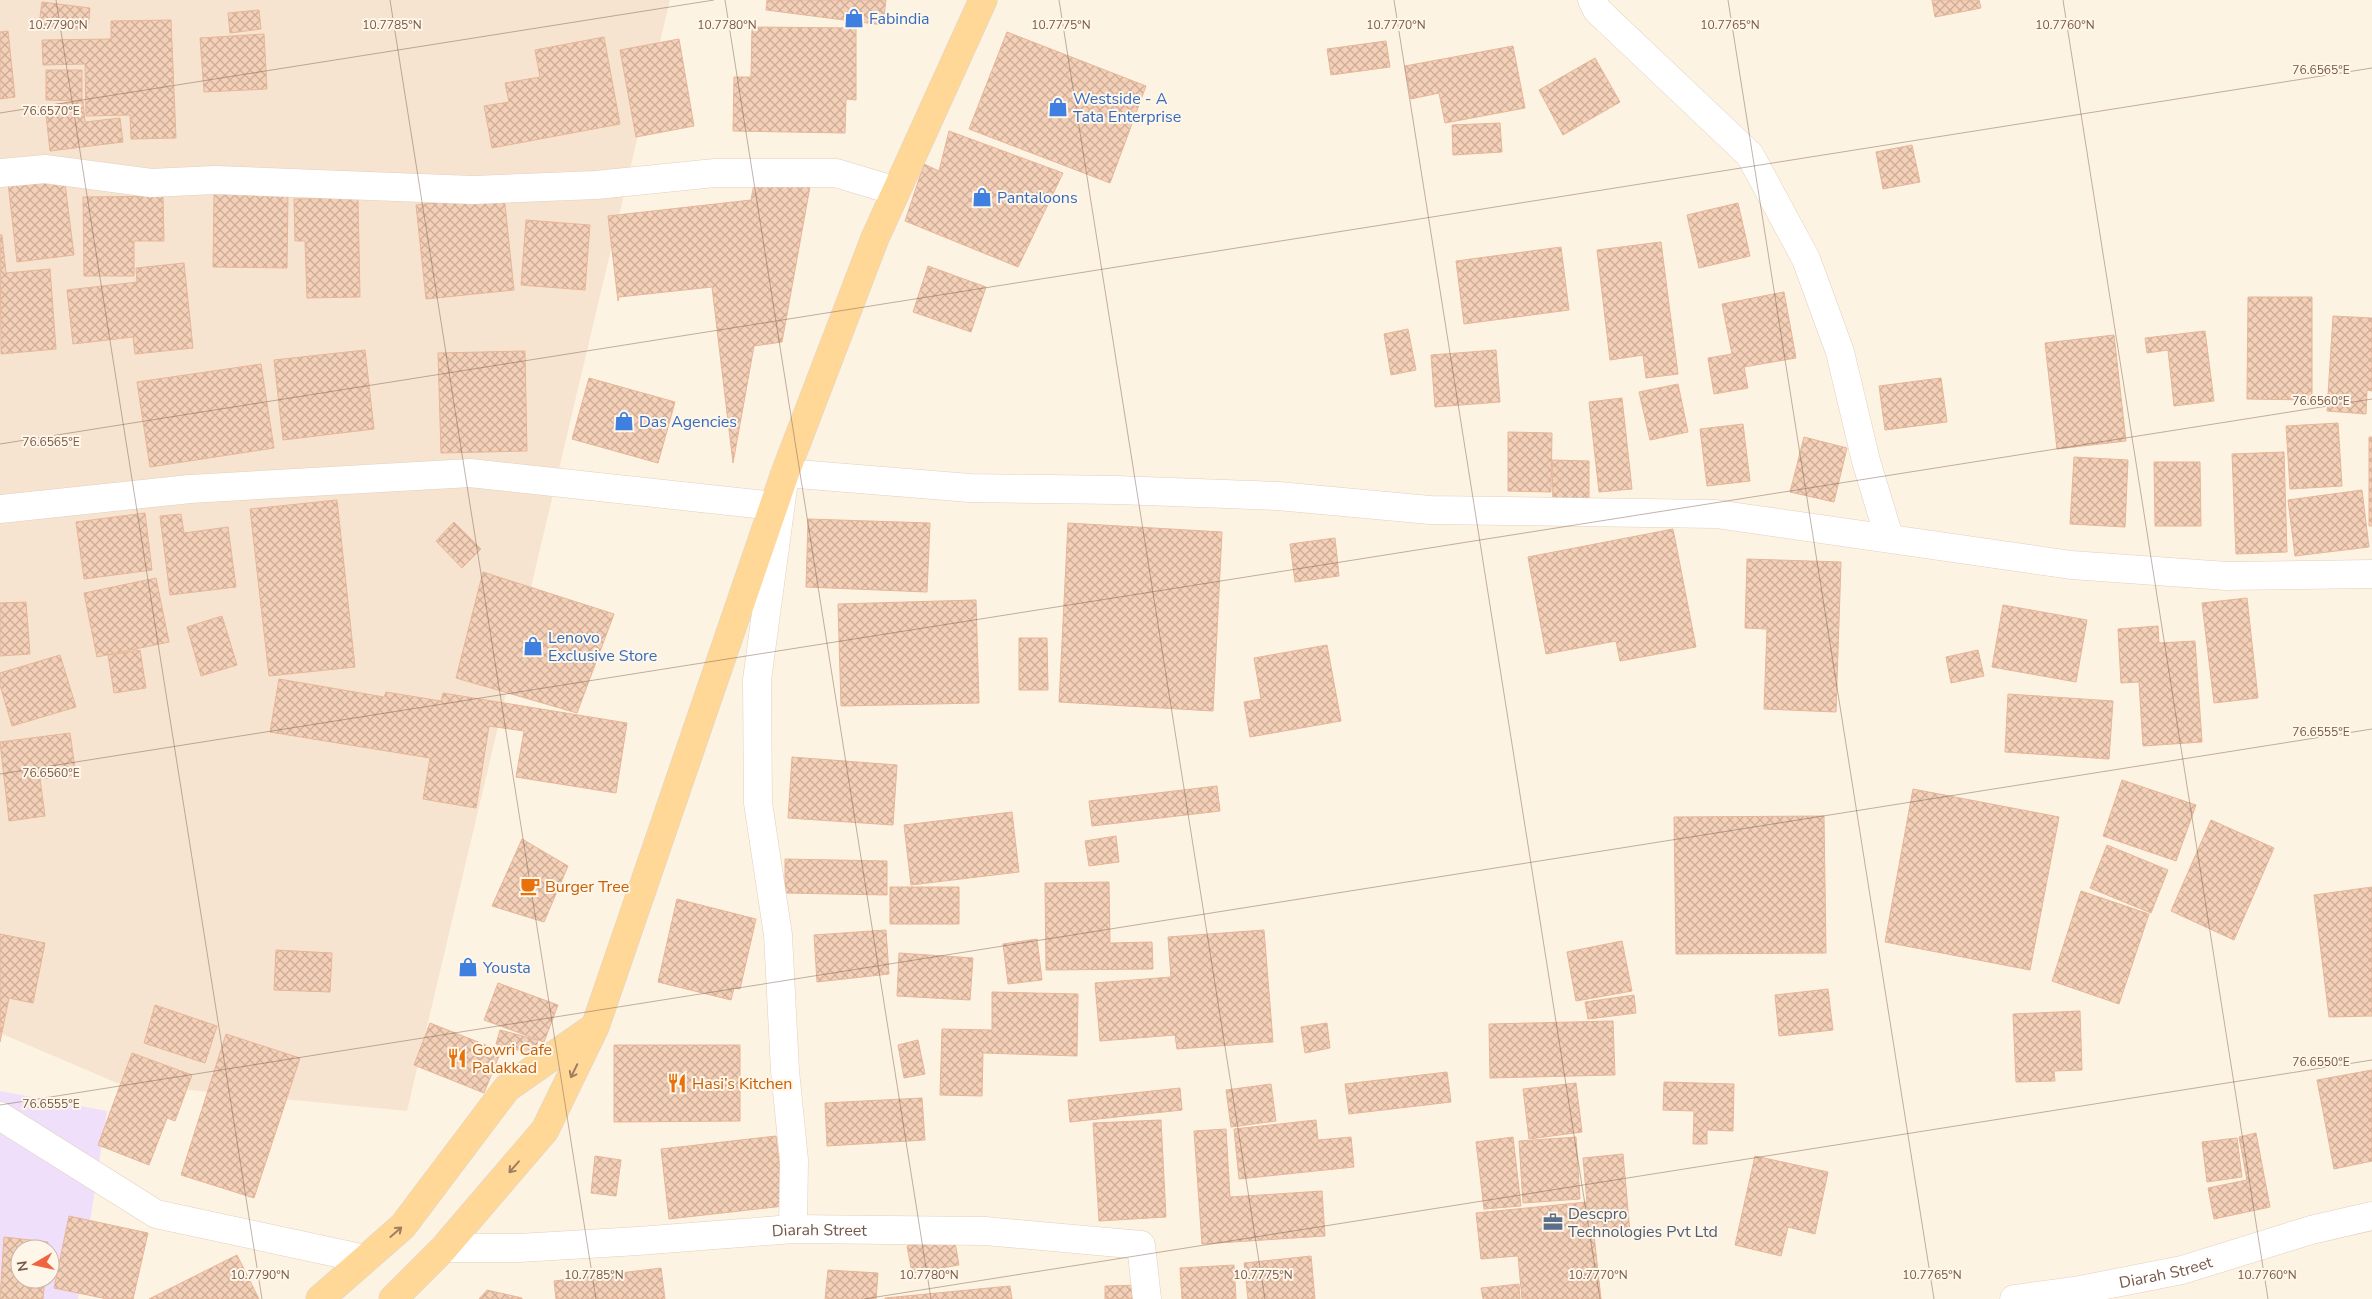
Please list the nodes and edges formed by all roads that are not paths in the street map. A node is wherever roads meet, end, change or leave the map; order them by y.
1 (984, 0) edge
2 (1592, 0) edge
3 (0, 172) edge
4 (896, 191) junction
5 (785, 473) junction
6 (774, 506) junction
7 (0, 509) edge
8 (1889, 537) junction
9 (2372, 574) edge
10 (594, 1027) junction
11 (0, 1116) edge
12 (2372, 1216) edge
13 (793, 1230) junction
14 (444, 1248) junction
15 (365, 1259) junction
16 (320, 1299) edge
17 (393, 1299) edge
18 (1146, 1299) edge
19 (2014, 1299) edge

1 - 4 main road
2 - 8 street
3 - 4 street
4 - 5 main road
5 - 6 main road
5 - 8 street
5 - 13 street
6 - 7 street
6 - 10 main road
8 - 9 street
10 -> 14 main road
15 -> 10 main road
11 - 15 street
12 - 19 street, Diarah Street
13 - 14 street, Diarah Street
13 - 18 street, Diarah Street
14 - 17 main road
15 - 16 main road

